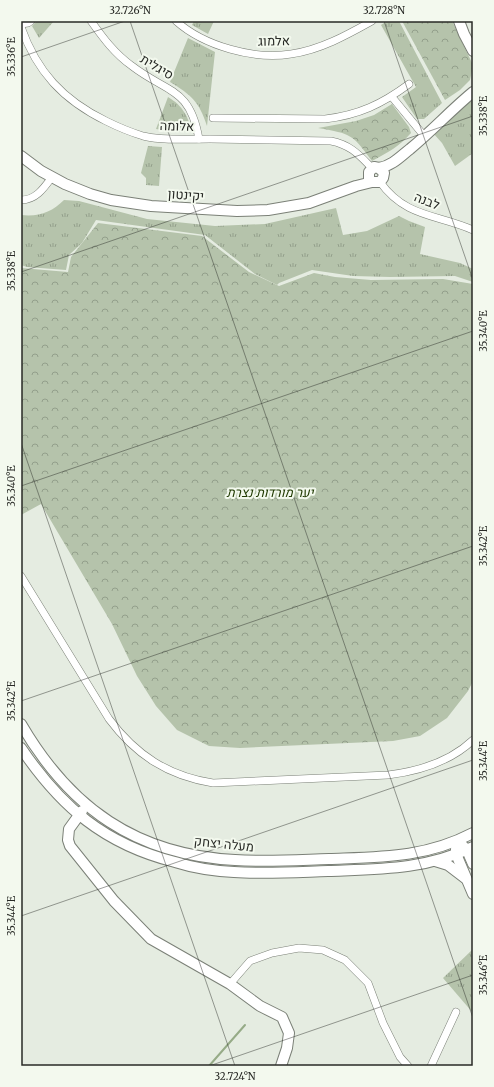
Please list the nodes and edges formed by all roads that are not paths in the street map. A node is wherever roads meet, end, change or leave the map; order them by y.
1 (31, 21) edge
2 (91, 21) edge
3 (176, 21) edge
4 (372, 21) edge
5 (460, 21) edge
6 (467, 21) edge
7 (21, 25) edge
8 (473, 38) edge
9 (473, 51) edge
10 (409, 84) dead end
11 (473, 88) edge
12 (470, 95) edge
13 (392, 97) junction
14 (213, 118) dead end
15 (425, 137) junction
16 (199, 139) junction
17 (21, 156) edge
18 (376, 175) junction
19 (52, 176) junction
20 (21, 200) edge
21 (473, 230) edge
22 (21, 576) edge
23 (21, 724) edge
24 (473, 740) edge
25 (21, 748) edge
26 (86, 806) junction
27 (79, 815) junction
28 (473, 833) edge
29 (457, 841) junction
30 (470, 848) edge
31 (456, 854) junction
32 (435, 861) junction
33 (473, 864) edge
34 (468, 881) junction
35 (473, 894) edge
36 (230, 984) junction
37 (456, 1012) dead end
38 (281, 1066) edge
39 (408, 1066) edge
40 (431, 1066) edge

1 - 7 street
2 - 16 street, סיגלית
3 - 4 street, אלמוג
5 - 9 street
6 - 8 street
7 - 16 street, אלומה
10 - 13 street
11 - 12 street
12 - 15 street
13 - 14 street
13 - 15 street
15 - 18 street
16 - 18 street, אלומה
17 - 19 street, יקינטון
18 - 19 street, יקינטון
18 - 21 street, לבנה
19 - 20 street
22 - 24 street
23 - 26 street, מעלה יצחק
25 - 27 street, מעלה יצחק
26 - 27 street
26 - 29 street, מעלה יצחק
27 - 32 street, מעלה יצחק
27 - 36 street
28 - 29 street, מעלה יצחק
29 - 30 street
29 - 31 street
30 - 31 street, מעלה יצחק
30 - 33 street
31 - 32 street, מעלה יצחק
31 - 34 street
32 - 34 street
34 - 35 street
36 - 38 street
36 - 39 street
37 - 40 street

